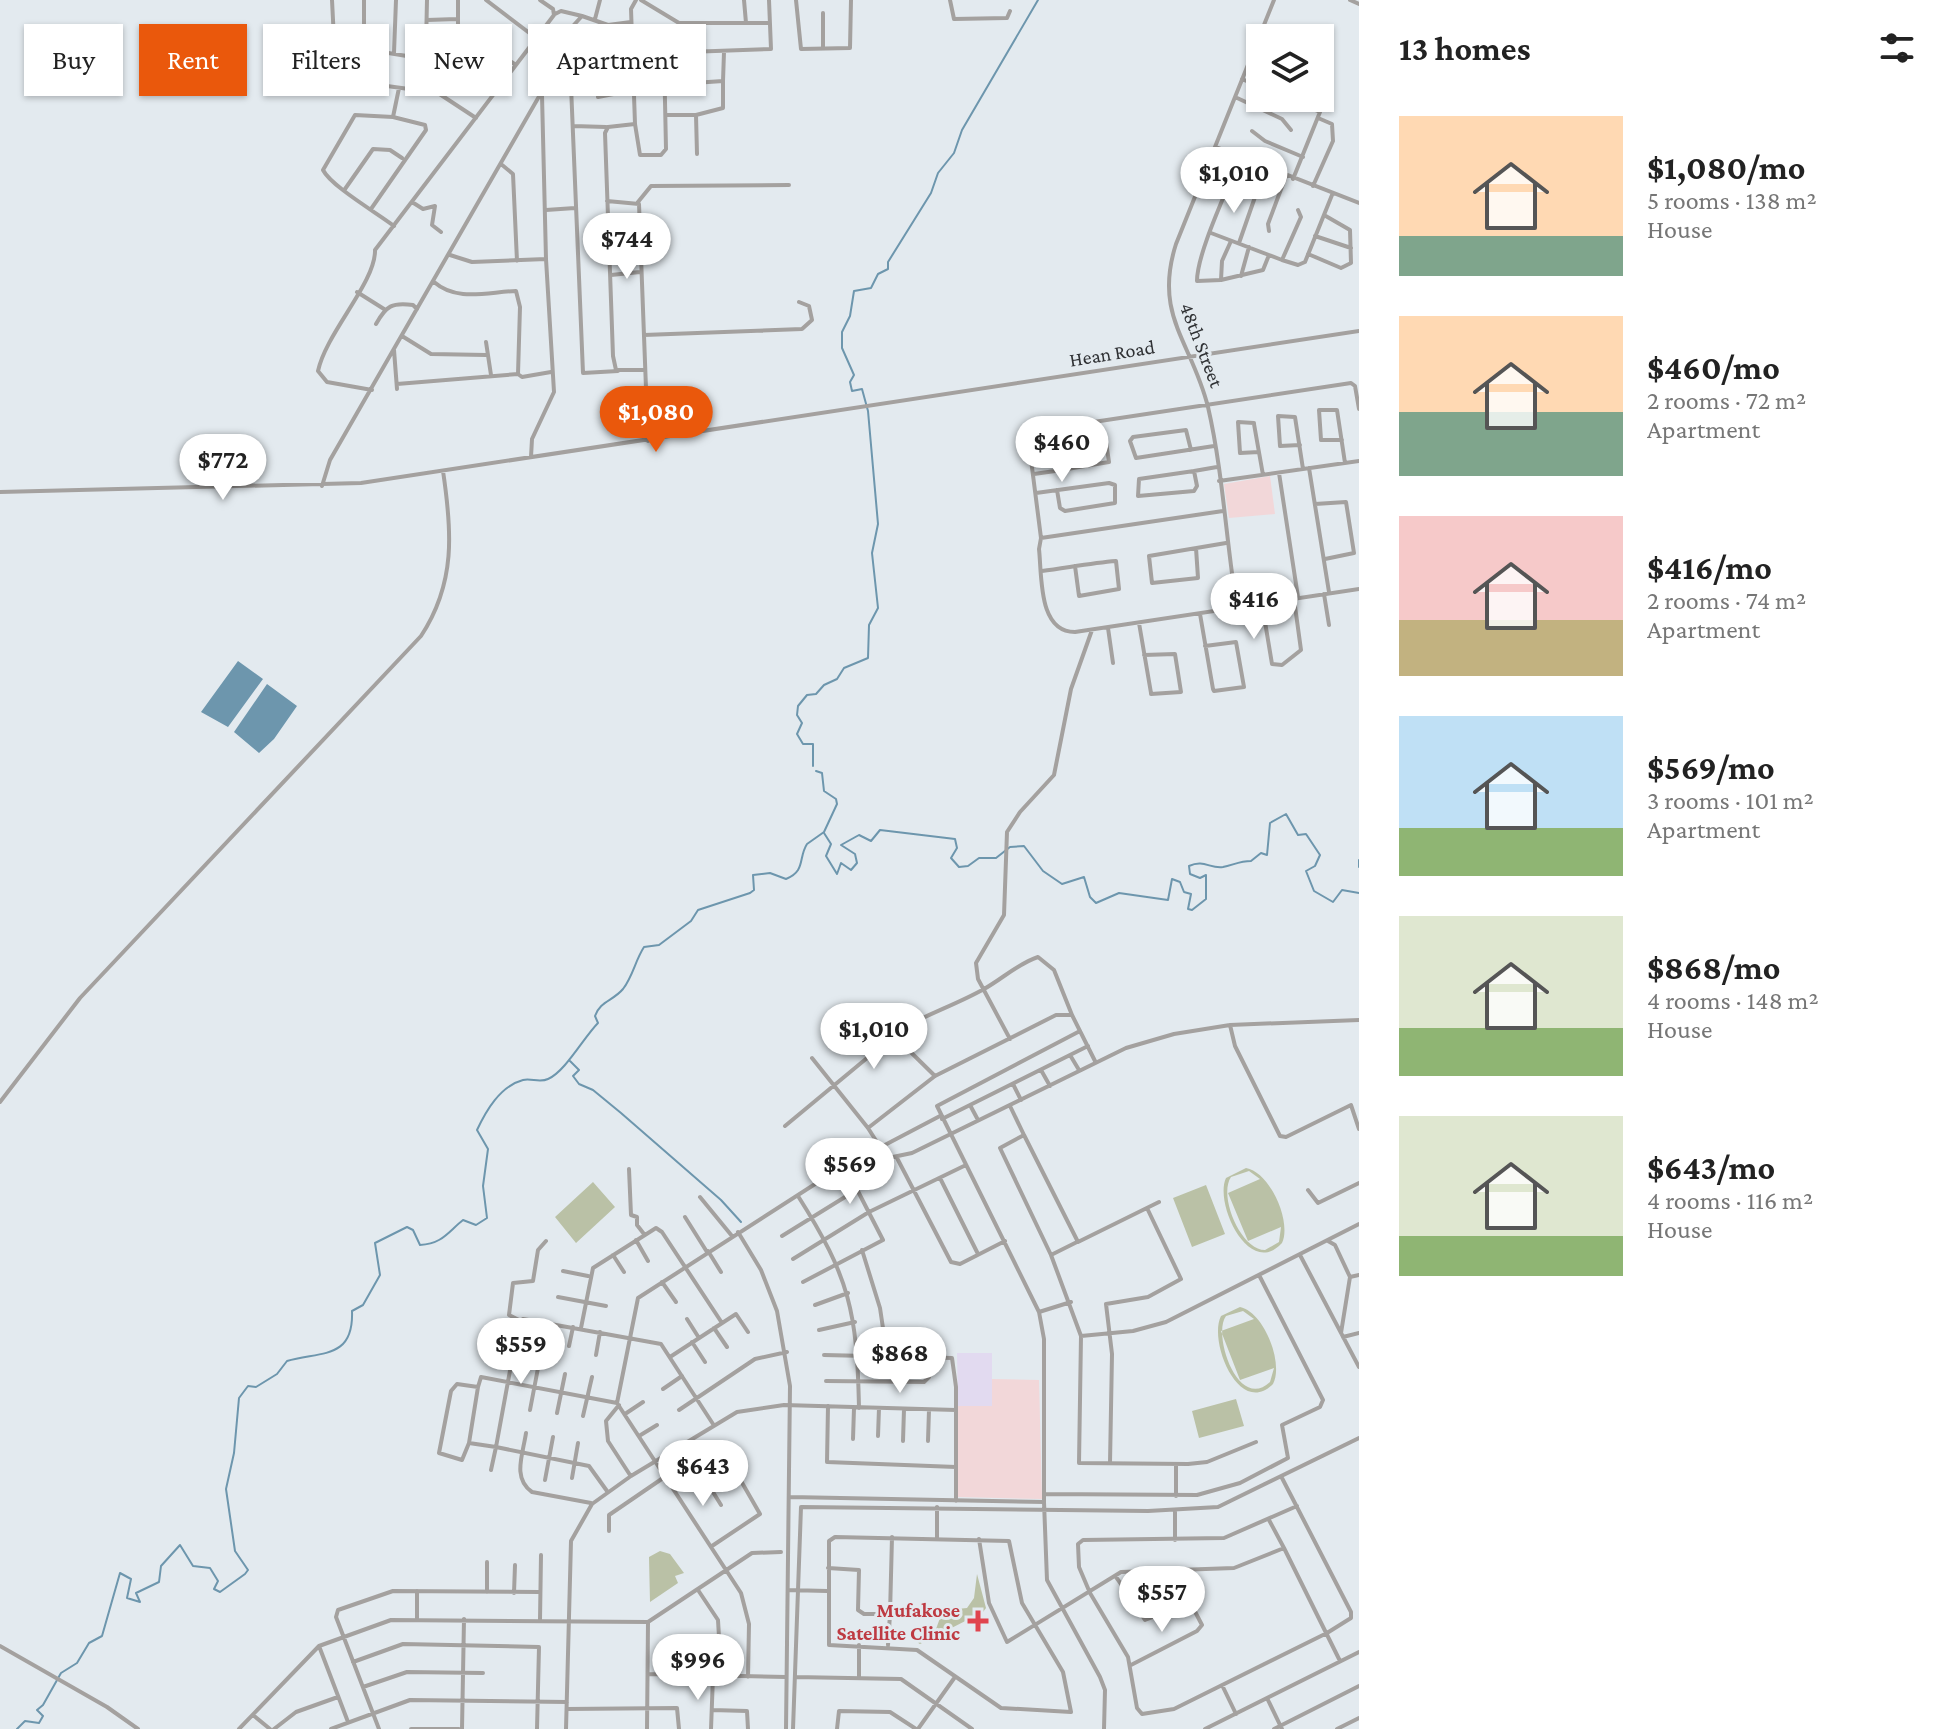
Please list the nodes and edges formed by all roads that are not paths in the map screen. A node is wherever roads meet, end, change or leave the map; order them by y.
1 (332, 0) edge
2 (364, 0) edge
3 (396, 0) edge
4 (427, 0) edge
5 (458, 0) edge
6 (486, 0) edge
7 (540, 0) edge
8 (600, 0) edge
9 (638, 0) edge
10 (744, 0) edge
11 (769, 0) edge
12 (796, 0) edge
13 (851, 0) edge
14 (950, 0) edge
15 (1274, 0) edge
16 (1350, 0) edge
17 (1359, 4) edge
18 (1010, 11) dead end
19 (823, 13) dead end
20 (554, 15) junction
21 (582, 16) junction
22 (457, 19) junction
23 (595, 19) junction
24 (427, 20) junction
25 (631, 22) joint
26 (746, 23) junction
27 (770, 23) junction
28 (333, 24) edge
29 (364, 24) edge
30 (427, 24) edge
31 (457, 24) edge
32 (547, 24) edge
33 (528, 34) edge
34 (528, 49) edge
35 (823, 49) junction
36 (389, 52) edge
37 (724, 52) junction
38 (394, 53) junction
39 (706, 53) edge
40 (405, 55) edge
41 (512, 62) edge
42 (516, 65) junction
43 (512, 71) edge
44 (1242, 79) junction
45 (723, 81) junction
46 (1246, 81) edge
47 (706, 82) edge
48 (389, 86) edge
49 (399, 87) junction
50 (405, 88) edge
51 (445, 96) edge
52 (494, 96) edge
53 (539, 96) edge
54 (541, 96) edge
55 (603, 96) edge
56 (634, 96) edge
57 (665, 96) edge
58 (598, 97) dead end
59 (1235, 97) junction
60 (1313, 112) edge
61 (1320, 112) edge
62 (666, 115) junction
63 (696, 115) junction
64 (1319, 115) junction
65 (393, 117) junction
66 (476, 118) junction
67 (635, 124) junction
68 (573, 126) junction
69 (608, 127) junction
70 (1291, 130) dead end
71 (1252, 131) dead end
72 (1216, 147) junction
73 (697, 154) dead end
74 (1240, 157) junction
75 (1303, 157) junction
76 (403, 159) junction
77 (501, 164) junction
78 (1286, 176) junction
79 (1293, 179) junction
80 (789, 185) dead end
81 (1313, 187) junction
82 (345, 189) junction
83 (1254, 189) dead end
84 (1332, 195) junction
85 (607, 201) junction
86 (412, 202) junction
87 (638, 202) junction
88 (1359, 203) edge
89 (576, 208) junction
90 (371, 209) junction
91 (546, 210) junction
92 (1298, 210) dead end
93 (1324, 215) junction
94 (394, 226) junction
95 (1269, 231) dead end
96 (441, 232) dead end
97 (1211, 233) junction
98 (1315, 236) junction
99 (1231, 241) junction
100 (1239, 243) junction
101 (1249, 247) junction
102 (1352, 249) junction
103 (1308, 254) junction
104 (450, 255) junction
105 (1269, 255) junction
106 (546, 259) junction
107 (1282, 260) junction
108 (517, 261) junction
109 (641, 272) junction
110 (611, 275) junction
111 (1241, 276) junction
112 (1221, 280) junction
113 (434, 282) junction
114 (357, 292) junction
115 (799, 302) dead end
116 (384, 309) junction
117 (417, 309) junction
118 (376, 324) dead end
119 (1359, 331) edge
120 (644, 335) junction
121 (402, 336) junction
122 (486, 342) dead end
123 (394, 350) junction
124 (486, 355) junction
125 (1189, 357) junction
126 (645, 370) junction
127 (618, 371) junction
128 (551, 372) junction
129 (518, 374) junction
130 (491, 375) junction
131 (372, 390) junction
132 (1207, 405) junction
133 (1359, 409) edge
134 (1342, 440) junction
135 (648, 441) junction
136 (1300, 445) junction
137 (1215, 446) junction
138 (1191, 450) junction
139 (1259, 452) junction
140 (531, 457) junction
141 (1359, 461) edge
142 (1345, 463) junction
143 (1217, 467) junction
144 (1306, 469) junction
145 (443, 471) junction
146 (1055, 471) junction
147 (1194, 471) junction
148 (1279, 473) junction
149 (1034, 474) junction
150 (1263, 475) junction
151 (1219, 481) junction
152 (322, 486) junction
153 (1057, 490) junction
154 (0, 492) edge
155 (1036, 494) junction
156 (1315, 504) junction
157 (1223, 511) junction
158 (1041, 538) junction
159 (1227, 543) junction
160 (1196, 548) junction
161 (1324, 559) junction
162 (1075, 566) junction
163 (1042, 571) junction
164 (1359, 589) edge
165 (1327, 594) junction
166 (1296, 598) junction
167 (1262, 604) junction
168 (1237, 608) junction
169 (1200, 614) junction
170 (1139, 623) junction
171 (1329, 625) dead end
172 (1108, 628) junction
173 (1092, 630) junction
174 (1205, 646) junction
175 (1144, 655) junction
176 (1113, 663) dead end
177 (983, 990) junction
178 (850, 1015) dead end
179 (1072, 1015) junction
180 (1359, 1020) edge
181 (1230, 1025) junction
182 (1080, 1031) junction
183 (895, 1034) junction
184 (1010, 1039) junction
185 (1088, 1046) junction
186 (1070, 1055) junction
187 (812, 1058) dead end
188 (1095, 1061) junction
189 (1041, 1069) junction
190 (1079, 1070) junction
191 (935, 1076) junction
192 (1013, 1084) junction
193 (833, 1085) junction
194 (1050, 1086) junction
195 (1021, 1100) junction
196 (0, 1102) edge
197 (970, 1105) junction
198 (1010, 1106) junction
199 (941, 1118) junction
200 (978, 1121) junction
201 (785, 1126) dead end
202 (868, 1128) junction
203 (1359, 1129) edge
204 (951, 1135) junction
205 (1024, 1135) junction
206 (881, 1147) junction
207 (897, 1158) junction
208 (887, 1159) junction
209 (966, 1165) junction
210 (845, 1166) junction
211 (629, 1169) dead end
212 (940, 1178) junction
213 (1359, 1183) edge
214 (915, 1190) junction
215 (1308, 1190) dead end
216 (797, 1195) junction
217 (700, 1197) dead end
218 (845, 1197) dead end
219 (1159, 1202) dead end
220 (1147, 1208) junction
221 (869, 1212) junction
222 (685, 1217) dead end
223 (811, 1218) junction
224 (1359, 1224) edge
225 (644, 1234) junction
226 (735, 1234) junction
227 (782, 1236) dead end
228 (636, 1240) junction
229 (824, 1240) junction
230 (546, 1241) dead end
231 (1006, 1241) junction
232 (1328, 1241) junction
233 (1078, 1242) junction
234 (862, 1250) junction
235 (707, 1251) junction
236 (978, 1254) junction
237 (613, 1255) junction
238 (1051, 1255) junction
239 (1300, 1255) junction
240 (793, 1259) dead end
241 (648, 1261) dead end
242 (836, 1264) junction
243 (685, 1267) junction
244 (563, 1271) dead end
245 (624, 1272) dead end
246 (721, 1272) dead end
247 (1259, 1275) junction
248 (1359, 1275) edge
249 (589, 1276) junction
250 (1350, 1277) junction
251 (662, 1282) junction
252 (803, 1282) dead end
253 (848, 1293) junction
254 (558, 1297) dead end
255 (585, 1302) junction
256 (676, 1302) dead end
257 (1071, 1302) junction
258 (815, 1305) dead end
259 (606, 1306) dead end
260 (1039, 1312) junction
261 (687, 1319) dead end
262 (521, 1321) junction
263 (855, 1322) junction
264 (548, 1323) junction
265 (722, 1323) junction
266 (573, 1327) junction
267 (581, 1328) junction
268 (714, 1328) junction
269 (819, 1330) dead end
270 (600, 1332) junction
271 (748, 1332) dead end
272 (1110, 1333) junction
273 (1359, 1333) edge
274 (1342, 1335) junction
275 (1081, 1336) junction
276 (628, 1338) junction
277 (699, 1338) junction
278 (692, 1342) junction
279 (543, 1344) dead end
280 (569, 1346) dead end
281 (727, 1347) dead end
282 (787, 1352) junction
283 (858, 1354) junction
284 (596, 1355) dead end
285 (824, 1355) dead end
286 (887, 1355) junction
287 (928, 1356) junction
288 (670, 1357) junction
289 (705, 1362) dead end
290 (1359, 1367) edge
291 (538, 1368) dead end
292 (565, 1374) dead end
293 (682, 1376) junction
294 (592, 1377) dead end
295 (858, 1380) junction
296 (826, 1381) dead end
297 (507, 1383) junction
298 (478, 1387) junction
299 (535, 1388) junction
300 (663, 1389) dead end
301 (561, 1393) junction
302 (587, 1397) junction
303 (696, 1397) junction
304 (643, 1402) dead end
305 (618, 1404) junction
306 (790, 1405) junction
307 (828, 1406) junction
308 (856, 1408) junction
309 (879, 1408) junction
310 (904, 1409) junction
311 (530, 1410) dead end
312 (679, 1410) dead end
313 (929, 1410) junction
314 (956, 1410) junction
315 (557, 1413) dead end
316 (625, 1414) junction
317 (583, 1416) dead end
318 (713, 1424) junction
319 (657, 1425) dead end
320 (526, 1433) dead end
321 (639, 1436) junction
322 (878, 1436) dead end
323 (553, 1437) dead end
324 (1359, 1438) edge
325 (853, 1439) dead end
326 (903, 1441) dead end
327 (928, 1441) dead end
328 (1256, 1442) dead end
329 (469, 1443) junction
330 (578, 1443) dead end
331 (496, 1447) junction
332 (523, 1453) junction
333 (550, 1458) junction
334 (656, 1460) junction
335 (576, 1463) junction
336 (1110, 1463) junction
337 (1176, 1465) junction
338 (956, 1467) junction
339 (491, 1470) dead end
340 (700, 1471) junction
341 (631, 1476) junction
342 (666, 1476) junction
343 (572, 1478) dead end
344 (1282, 1478) junction
345 (545, 1480) dead end
346 (674, 1489) junction
347 (608, 1491) junction
348 (1044, 1494) junction
349 (1176, 1496) junction
350 (790, 1497) junction
351 (956, 1501) junction
352 (592, 1504) junction
353 (721, 1505) dead end
354 (1044, 1505) junction
355 (1297, 1506) junction
356 (937, 1507) junction
357 (1175, 1511) junction
358 (1269, 1520) junction
359 (609, 1531) dead end
360 (892, 1537) junction
361 (937, 1537) junction
362 (979, 1539) junction
363 (1175, 1540) junction
364 (712, 1546) junction
365 (1284, 1548) junction
366 (781, 1552) dead end
367 (541, 1555) dead end
368 (487, 1562) dead end
369 (515, 1565) dead end
370 (828, 1568) junction
371 (727, 1570) junction
372 (1132, 1572) junction
373 (1116, 1577) junction
374 (698, 1590) junction
375 (788, 1590) junction
376 (796, 1590) junction
377 (417, 1591) junction
378 (827, 1591) junction
379 (487, 1592) junction
380 (539, 1592) junction
381 (514, 1593) junction
382 (1090, 1593) junction
383 (1132, 1600) junction
384 (1062, 1610) junction
385 (890, 1614) junction
386 (417, 1618) junction
387 (464, 1619) junction
388 (540, 1620) junction
389 (567, 1620) junction
390 (648, 1622) junction
391 (1034, 1627) junction
392 (1327, 1633) junction
393 (343, 1637) junction
394 (464, 1645) junction
395 (859, 1645) junction
396 (888, 1645) junction
397 (0, 1646) edge
398 (319, 1646) junction
399 (1359, 1652) edge
400 (1340, 1661) junction
401 (353, 1662) junction
402 (1131, 1665) junction
403 (464, 1672) junction
404 (483, 1673) dead end
405 (648, 1674) junction
406 (680, 1676) junction
407 (713, 1676) junction
408 (748, 1677) junction
409 (787, 1677) junction
410 (794, 1677) junction
411 (955, 1677) junction
412 (859, 1678) junction
413 (1222, 1685) junction
414 (1359, 1686) edge
415 (363, 1687) junction
416 (338, 1697) junction
417 (1267, 1698) junction
418 (463, 1701) junction
419 (538, 1702) junction
420 (567, 1702) junction
421 (937, 1704) junction
422 (648, 1708) junction
423 (567, 1709) junction
424 (712, 1710) junction
425 (373, 1713) junction
426 (1236, 1714) junction
427 (253, 1715) junction
428 (1359, 1718) edge
429 (348, 1722) junction
430 (1281, 1727) edge
431 (1346, 1727) edge
432 (138, 1729) edge
433 (239, 1729) edge
434 (272, 1729) edge
435 (331, 1729) edge
436 (379, 1729) edge
437 (411, 1729) edge
438 (460, 1729) edge
439 (537, 1729) edge
440 (566, 1729) edge
441 (647, 1729) edge
442 (679, 1729) edge
443 (711, 1729) edge
444 (748, 1729) edge
445 (786, 1729) edge
446 (793, 1729) edge
447 (837, 1729) edge
448 (917, 1729) edge
449 (972, 1729) edge
450 (1104, 1729) edge
451 (1205, 1729) edge
452 (1274, 1729) edge
453 (1337, 1729) edge

1 - 28 street
2 - 29 street
3 - 38 street
4 - 24 street
5 - 22 street
6 - 33 street
7 - 20 street
8 - 23 street
9 - 25 street
9 - 26 street
10 - 26 street
11 - 27 street
12 - 35 street
13 - 35 street
14 - 18 street
15 - 44 street, 48th Street
16 - 17 street
19 - 35 street
20 - 21 street
20 - 32 street
21 - 23 street
21 - 68 street
22 - 24 street
22 - 31 street
23 - 25 street
24 - 30 street
26 - 27 street
27 - 37 street
34 - 42 street
36 - 38 street
37 - 39 street
37 - 45 street
38 - 40 street
41 - 42 street
42 - 43 street
44 - 46 street
44 - 59 street, 48th Street
45 - 47 street
45 - 63 street
48 - 49 street
49 - 50 street
49 - 65 street
51 - 66 street
52 - 66 street
53 - 77 street
54 - 91 street
55 - 58 street
56 - 67 street
57 - 62 street
59 - 70 street
59 - 72 street, 48th Street
60 - 64 street
61 - 64 street
62 - 63 street
62 - 67 street
63 - 73 street
64 - 75 street
64 - 81 street
65 - 76 street
65 - 82 street
66 - 86 street
67 - 69 street
68 - 69 street
68 - 89 street
69 - 85 street
71 - 75 street
72 - 74 street
72 - 125 street, 48th Street
74 - 78 street
74 - 97 street
75 - 79 street
76 - 82 street
76 - 90 street
77 - 104 street
77 - 108 street
78 - 79 street
78 - 95 street
79 - 81 street
80 - 87 street
81 - 84 street
82 - 90 street
83 - 100 street
84 - 88 street
84 - 93 street
85 - 87 street
85 - 110 street
86 - 94 street
86 - 96 street
87 - 109 street
89 - 91 street
89 - 127 street
90 - 94 street
91 - 106 street
92 - 107 street
93 - 98 street
93 - 102 street
94 - 114 street
97 - 99 street
97 - 112 street
98 - 102 street
98 - 103 street
99 - 100 street
99 - 112 street
100 - 101 street
101 - 105 street
101 - 111 street
102 - 103 street
103 - 107 street
104 - 108 street
104 - 113 street
105 - 107 street
105 - 111 street
106 - 108 street
106 - 128 street
109 - 110 street
109 - 120 street
110 - 127 street
111 - 112 street
113 - 117 street
113 - 129 street
114 - 116 street
114 - 131 street
115 - 120 street
116 - 117 street
116 - 118 street
117 - 121 street
119 - 125 street, Hean Road
120 - 126 street
121 - 123 street
121 - 124 street
122 - 124 street
123 - 130 street
123 - 131 street
124 - 130 street
125 - 132 street, 48th Street
125 - 135 street, Hean Road
126 - 127 street
126 - 135 street
128 - 129 street
128 - 140 street
129 - 130 street
131 - 152 street
132 - 133 street
132 - 137 street, 48th Street
132 - 149 street
134 - 134 street
134 - 142 street
135 - 140 street, Hean Road
136 - 136 street
136 - 144 street
137 - 138 street
137 - 143 street, 48th Street
138 - 138 street
139 - 139 street
139 - 150 street
140 - 145 street, Hean Road
141 - 142 street
142 - 144 street
143 - 147 street
143 - 151 street, 48th Street
144 - 148 street
144 - 156 street
145 - 152 street, Hean Road
145 - 196 street
146 - 146 street
146 - 149 street
147 - 147 street
148 - 150 street
148 - 166 street
149 - 155 street
150 - 151 street
151 - 157 street, 48th Street
152 - 154 street, Hean Road
153 - 153 street
153 - 155 street
155 - 158 street
156 - 161 street
156 - 161 street
157 - 158 street
157 - 159 street, 48th Street
158 - 163 street
159 - 160 street
159 - 168 street, 48th Street
160 - 160 street
161 - 165 street
162 - 162 street
162 - 163 street
163 - 173 street
164 - 165 street
165 - 166 street
165 - 171 street
166 - 167 street
166 - 167 street
167 - 168 street
168 - 169 street
169 - 170 street
169 - 174 street
170 - 172 street
170 - 175 street
172 - 173 street
172 - 176 street
173 - 177 street
174 - 174 street
175 - 175 street
177 - 179 street
177 - 183 street
177 - 184 street
178 - 183 street
179 - 182 street
179 - 184 street
180 - 181 street
181 - 188 street
181 - 203 street
182 - 185 street
182 - 199 street
183 - 191 street
183 - 193 street
184 - 191 street
185 - 186 street
185 - 188 street
186 - 189 street
186 - 190 street
187 - 193 street
188 - 190 street
189 - 192 street
189 - 194 street
190 - 194 street
191 - 202 street
192 - 195 street
192 - 197 street
193 - 201 street
193 - 202 street
194 - 195 street
195 - 198 street
197 - 199 street
197 - 200 street
198 - 200 street
198 - 205 street
199 - 204 street
199 - 206 street
200 - 204 street
202 - 206 street
204 - 207 street
204 - 209 street
205 - 233 street
205 - 238 street
206 - 208 street
207 - 208 street
207 - 214 street
208 - 210 street
209 - 212 street
209 - 231 street
210 - 216 street
210 - 221 street
211 - 225 street
212 - 214 street
212 - 236 street
213 - 215 street
214 - 221 street
214 - 236 street
216 - 223 street
216 - 226 street
217 - 226 street
218 - 223 street
219 - 220 street
220 - 233 street
220 - 272 street
221 - 229 street
221 - 234 street
222 - 235 street
223 - 227 street
223 - 229 street
224 - 232 street
225 - 228 street
225 - 243 street
226 - 235 street
226 - 282 street
228 - 237 street
228 - 241 street
229 - 240 street
229 - 242 street
230 - 262 street
231 - 236 street
231 - 260 street
232 - 239 street
232 - 250 street
233 - 238 street
234 - 242 street
234 - 286 street
235 - 243 street
235 - 246 street
237 - 245 street
237 - 249 street
238 - 257 street
239 - 247 street
239 - 274 street
242 - 252 street
242 - 253 street
243 - 251 street
243 - 265 street
244 - 249 street
247 - 272 street
247 - 349 street
248 - 250 street
249 - 255 street
250 - 274 street
251 - 256 street
251 - 276 street
253 - 258 street
253 - 263 street
254 - 255 street
255 - 259 street
255 - 267 street
257 - 260 street
257 - 275 street
260 - 348 street
261 - 277 street
262 - 264 street
262 - 297 street
263 - 269 street
263 - 283 street
264 - 266 street
264 - 279 street
265 - 268 street
265 - 271 street
266 - 267 street
266 - 280 street
267 - 270 street
268 - 277 street
268 - 281 street
270 - 276 street
270 - 284 street
272 - 275 street
272 - 336 street
273 - 274 street
274 - 290 street
275 - 336 street
276 - 288 street
276 - 305 street
277 - 278 street
278 - 288 street
278 - 289 street
282 - 303 street
282 - 306 street
283 - 285 street
283 - 286 street
283 - 295 street
286 - 287 street
287 - 295 street
287 - 314 street
288 - 293 street
291 - 299 street
292 - 301 street
293 - 300 street
293 - 303 street
294 - 302 street
295 - 296 street
295 - 308 street
297 - 298 street
297 - 299 street
297 - 331 street
298 - 329 street
298 - 329 street
299 - 301 street
299 - 311 street
301 - 302 street
301 - 315 street
302 - 305 street
302 - 317 street
303 - 312 street
303 - 318 street
304 - 316 street
305 - 316 street
305 - 341 street
306 - 307 street
306 - 318 street
306 - 350 street
307 - 308 street
307 - 338 street
308 - 309 street
308 - 325 street
309 - 310 street
309 - 322 street
310 - 313 street
310 - 326 street
313 - 314 street
313 - 327 street
314 - 338 street
316 - 321 street
318 - 334 street
319 - 321 street
320 - 332 street
321 - 334 street
323 - 333 street
324 - 344 street
328 - 337 street
329 - 331 street
330 - 335 street
331 - 332 street
331 - 339 street
332 - 333 street
332 - 352 street
333 - 335 street
333 - 345 street
334 - 341 street
334 - 342 street
335 - 343 street
335 - 347 street
336 - 337 street
337 - 349 street
338 - 351 street
340 - 346 street
340 - 353 street
340 - 364 street
341 - 347 street
342 - 346 street
342 - 359 street
344 - 355 street
344 - 357 street
346 - 364 street
347 - 352 street
348 - 349 street
348 - 354 street
350 - 351 street
350 - 375 street
351 - 354 street
352 - 389 street
354 - 356 street
354 - 357 street
354 - 384 street
355 - 358 street
355 - 392 street
356 - 361 street
356 - 376 street
357 - 363 street
358 - 363 street
358 - 365 street
360 - 361 street
360 - 370 street
360 - 385 street
361 - 362 street
362 - 391 street
362 - 391 street
363 - 382 street
364 - 371 street
365 - 372 street
365 - 392 street
366 - 371 street
367 - 380 street
368 - 379 street
369 - 381 street
370 - 378 street
370 - 385 street
371 - 374 street
371 - 408 street
372 - 373 street
372 - 383 street
373 - 382 street
373 - 383 street
374 - 390 street
374 - 406 street
375 - 376 street
375 - 409 street
376 - 378 street
376 - 410 street
377 - 379 street
377 - 386 street
377 - 393 street
378 - 395 street
379 - 381 street
380 - 381 street
380 - 388 street
382 - 384 street
382 - 402 street
383 - 402 street
384 - 391 street
384 - 450 street
385 - 396 street
386 - 387 street
386 - 393 street
387 - 388 street
387 - 394 street
388 - 389 street
389 - 390 street
389 - 420 street
390 - 405 street
391 - 411 street
392 - 400 street
392 - 413 street
393 - 398 street
393 - 401 street
394 - 401 street
394 - 403 street
394 - 419 street
395 - 396 street
395 - 412 street
396 - 411 street
397 - 432 street
398 - 416 street
398 - 427 street
399 - 400 street
400 - 417 street
401 - 415 street
402 - 413 street
403 - 404 street
403 - 415 street
403 - 418 street
405 - 406 street
405 - 422 street
406 - 407 street
407 - 408 street
407 - 424 street
408 - 409 street
409 - 410 street
409 - 445 street
410 - 412 street
410 - 446 street
411 - 421 street
412 - 421 street
413 - 426 street
414 - 430 street
415 - 425 street
416 - 429 street
416 - 434 street
417 - 426 street
417 - 430 street
418 - 419 street
418 - 425 street
418 - 438 street
419 - 420 street
419 - 439 street
420 - 423 street
421 - 448 street
421 - 449 street
422 - 423 street
422 - 441 street
422 - 442 street
423 - 440 street
424 - 443 street
424 - 444 street
425 - 429 street
425 - 436 street
426 - 451 street
427 - 433 street
427 - 434 street
428 - 431 street
429 - 435 street
430 - 452 street
431 - 453 street
437 - 438 street
447 - 448 street

